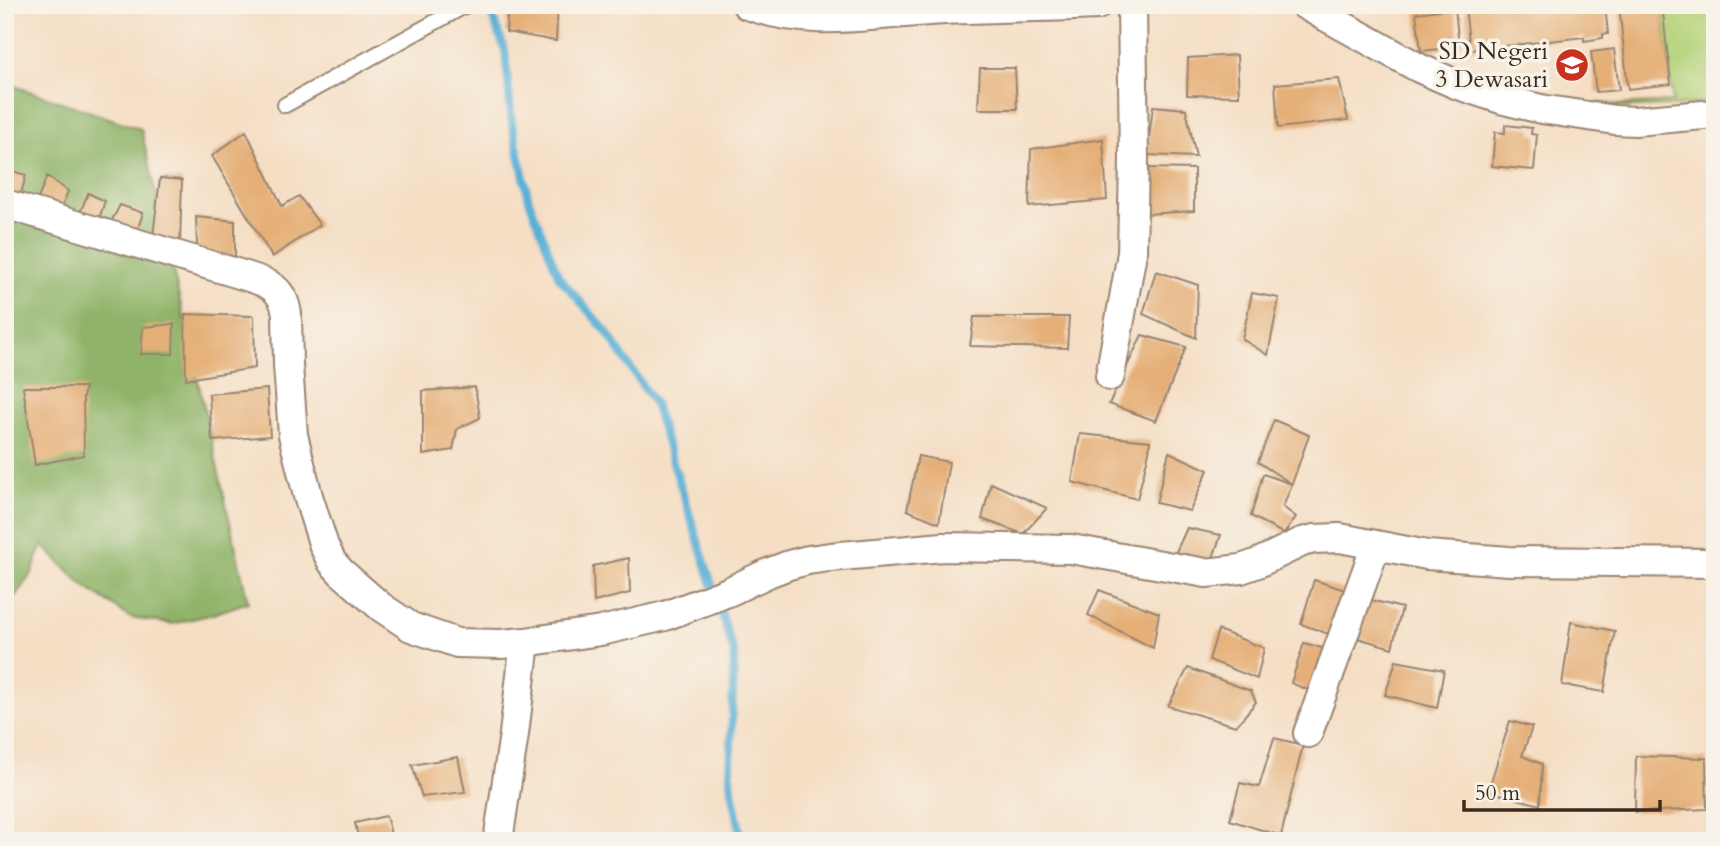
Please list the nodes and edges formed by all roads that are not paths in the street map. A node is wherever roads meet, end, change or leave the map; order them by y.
1 (466, 5) edge
2 (747, 5) edge
3 (1097, 5) edge
4 (1132, 5) edge
5 (1305, 5) edge
6 (285, 104) dead end
7 (1715, 114) edge
8 (5, 204) edge
9 (1110, 376) dead end
10 (1376, 545) junction
11 (1715, 563) edge
12 (525, 642) junction
13 (1308, 733) dead end
14 (498, 841) edge

1 - 6 lane
2 - 3 street
4 - 9 street
5 - 7 street
8 - 12 street
10 - 11 street
10 - 12 street
10 - 13 street
12 - 14 street

